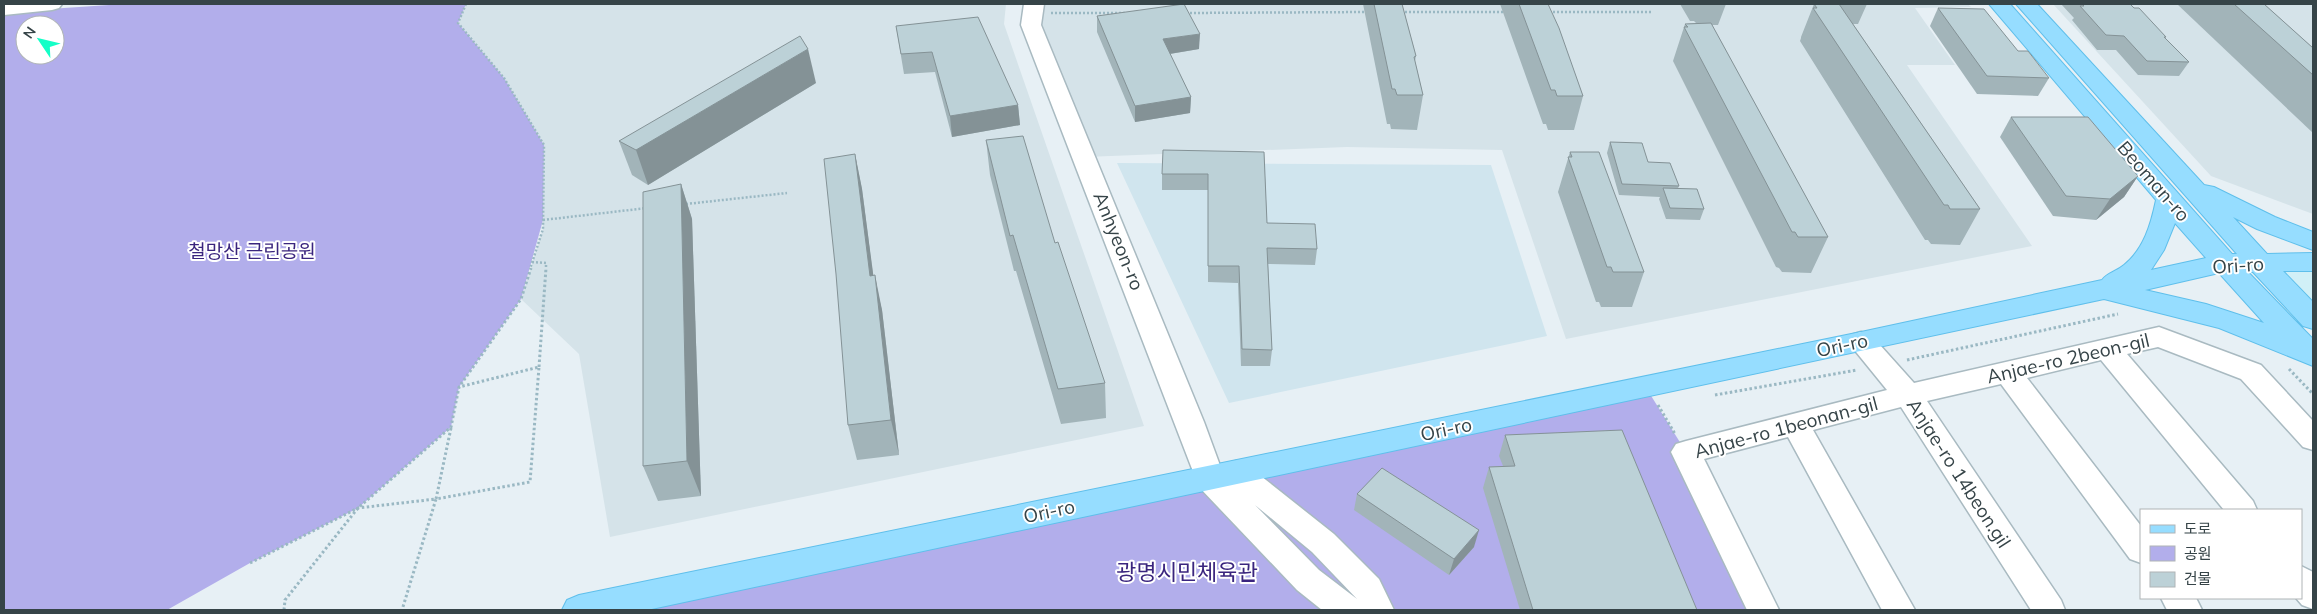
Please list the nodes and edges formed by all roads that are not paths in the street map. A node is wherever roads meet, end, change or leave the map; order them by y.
1 (52, 4) edge
2 (1999, 4) edge
3 (2026, 4) edge
4 (1033, 8) edge
5 (4, 9) edge
6 (2179, 192) junction
7 (2313, 241) edge
8 (2259, 262) junction
9 (2313, 262) edge
10 (2225, 263) junction
11 (2101, 289) junction
12 (2313, 319) edge
13 (1861, 342) junction
14 (2107, 349) junction
15 (2313, 357) edge
16 (2007, 372) junction
17 (1908, 395) junction
18 (1795, 424) junction
19 (2313, 439) edge
20 (1223, 476) junction
21 (2241, 509) edge
22 (2140, 549) edge
23 (2302, 581) edge
24 (2313, 595) edge
25 (2177, 599) edge
26 (579, 610) edge
27 (1346, 610) edge
28 (1378, 610) edge
29 (1763, 610) edge
30 (1900, 610) edge
31 (2049, 610) edge
32 (2186, 610) edge

1 - 5 street
2 - 6 main road, Beoman-ro
3 - 6 main road, Beoman-ro
4 - 20 street, Anhyeon-ro
6 - 7 main road
6 - 8 main road, Beoman-ro
6 - 10 main road, Beoman-ro
6 - 11 main road
8 - 9 main road, Ori-ro
8 - 10 main road, Ori-ro
8 - 12 main road, Beoman-ro
10 - 11 main road, Ori-ro
10 - 15 main road, Beoman-ro
11 - 13 main road, Ori-ro
11 - 15 main road
13 - 17 street, Anjae-ro 14beon.gil
13 - 20 main road, Ori-ro
14 - 16 street, Anjae-ro 2beon-gil
14 - 19 street, Anjae-ro 2beon-gil
14 - 21 street
16 - 17 street, Anjae-ro 2beon-gil
16 - 22 street
17 - 18 street, Anjae-ro 1beonan-gil
17 - 31 street, Anjae-ro 14beon.gil
18 - 29 street, Anjae-ro 1beonan-gil
18 - 30 street
20 - 26 main road, Ori-ro
20 - 27 street
20 - 28 street
23 - 24 street
25 - 32 street

